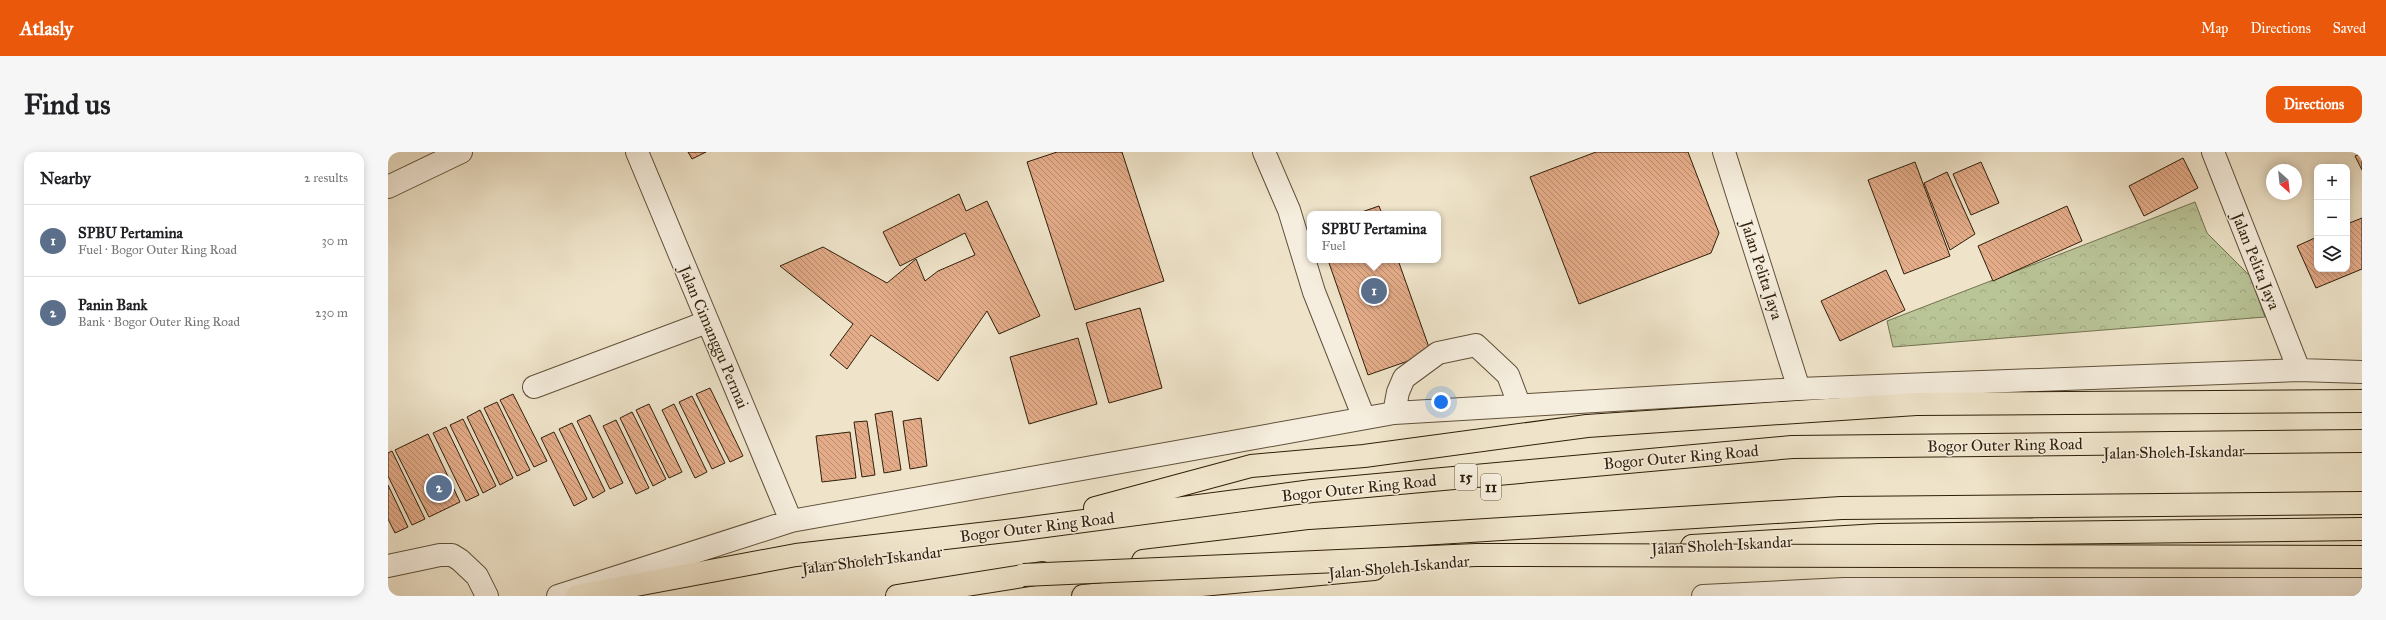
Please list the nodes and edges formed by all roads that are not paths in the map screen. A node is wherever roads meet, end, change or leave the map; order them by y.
1 (461, 152) edge
2 (637, 152) edge
3 (1264, 152) edge
4 (1724, 152) edge
5 (2213, 152) edge
6 (388, 187) edge
7 (707, 322) junction
8 (2299, 370) junction
9 (2362, 372) edge
10 (534, 387) dead end
11 (1799, 389) junction
12 (2362, 401) edge
13 (1519, 404) junction
14 (1394, 413) junction
15 (1364, 418) junction
16 (2362, 441) edge
17 (2362, 452) edge
18 (2362, 502) edge
19 (791, 521) junction
20 (2362, 529) edge
21 (1014, 530) junction
22 (2362, 557) edge
23 (388, 566) edge
24 (1022, 575) junction
25 (2362, 589) edge
26 (2301, 593) edge
27 (487, 596) edge
28 (558, 596) edge
29 (577, 596) edge
30 (626, 596) edge
31 (897, 596) edge
32 (1083, 596) edge
33 (1703, 596) edge

1 - 6 street
2 - 7 street, Jalan Cimanggu Permai
3 - 15 street
4 - 11 street, Jalan Pelita Jaya
5 - 8 street, Jalan Pelita Jaya
7 - 10 street
7 - 19 street, Jalan Cimanggu Permai
8 - 9 street
8 - 11 street
11 - 13 street
12 - 21 highway
13 - 14 street
13 - 14 street
14 - 15 street
15 - 19 street
16 - 21 highway, Bogor Outer Ring Road / 15
17 - 30 highway, Jalan Sholeh Iskandar / 11
18 - 24 highway, bridge
19 - 28 street
20 - 32 highway, Jalan Sholeh Iskandar
21 - 29 highway, Bogor Outer Ring Road / 15
22 - 24 highway, bridge
23 - 27 street
24 - 31 highway
25 - 26 street
26 - 33 street

